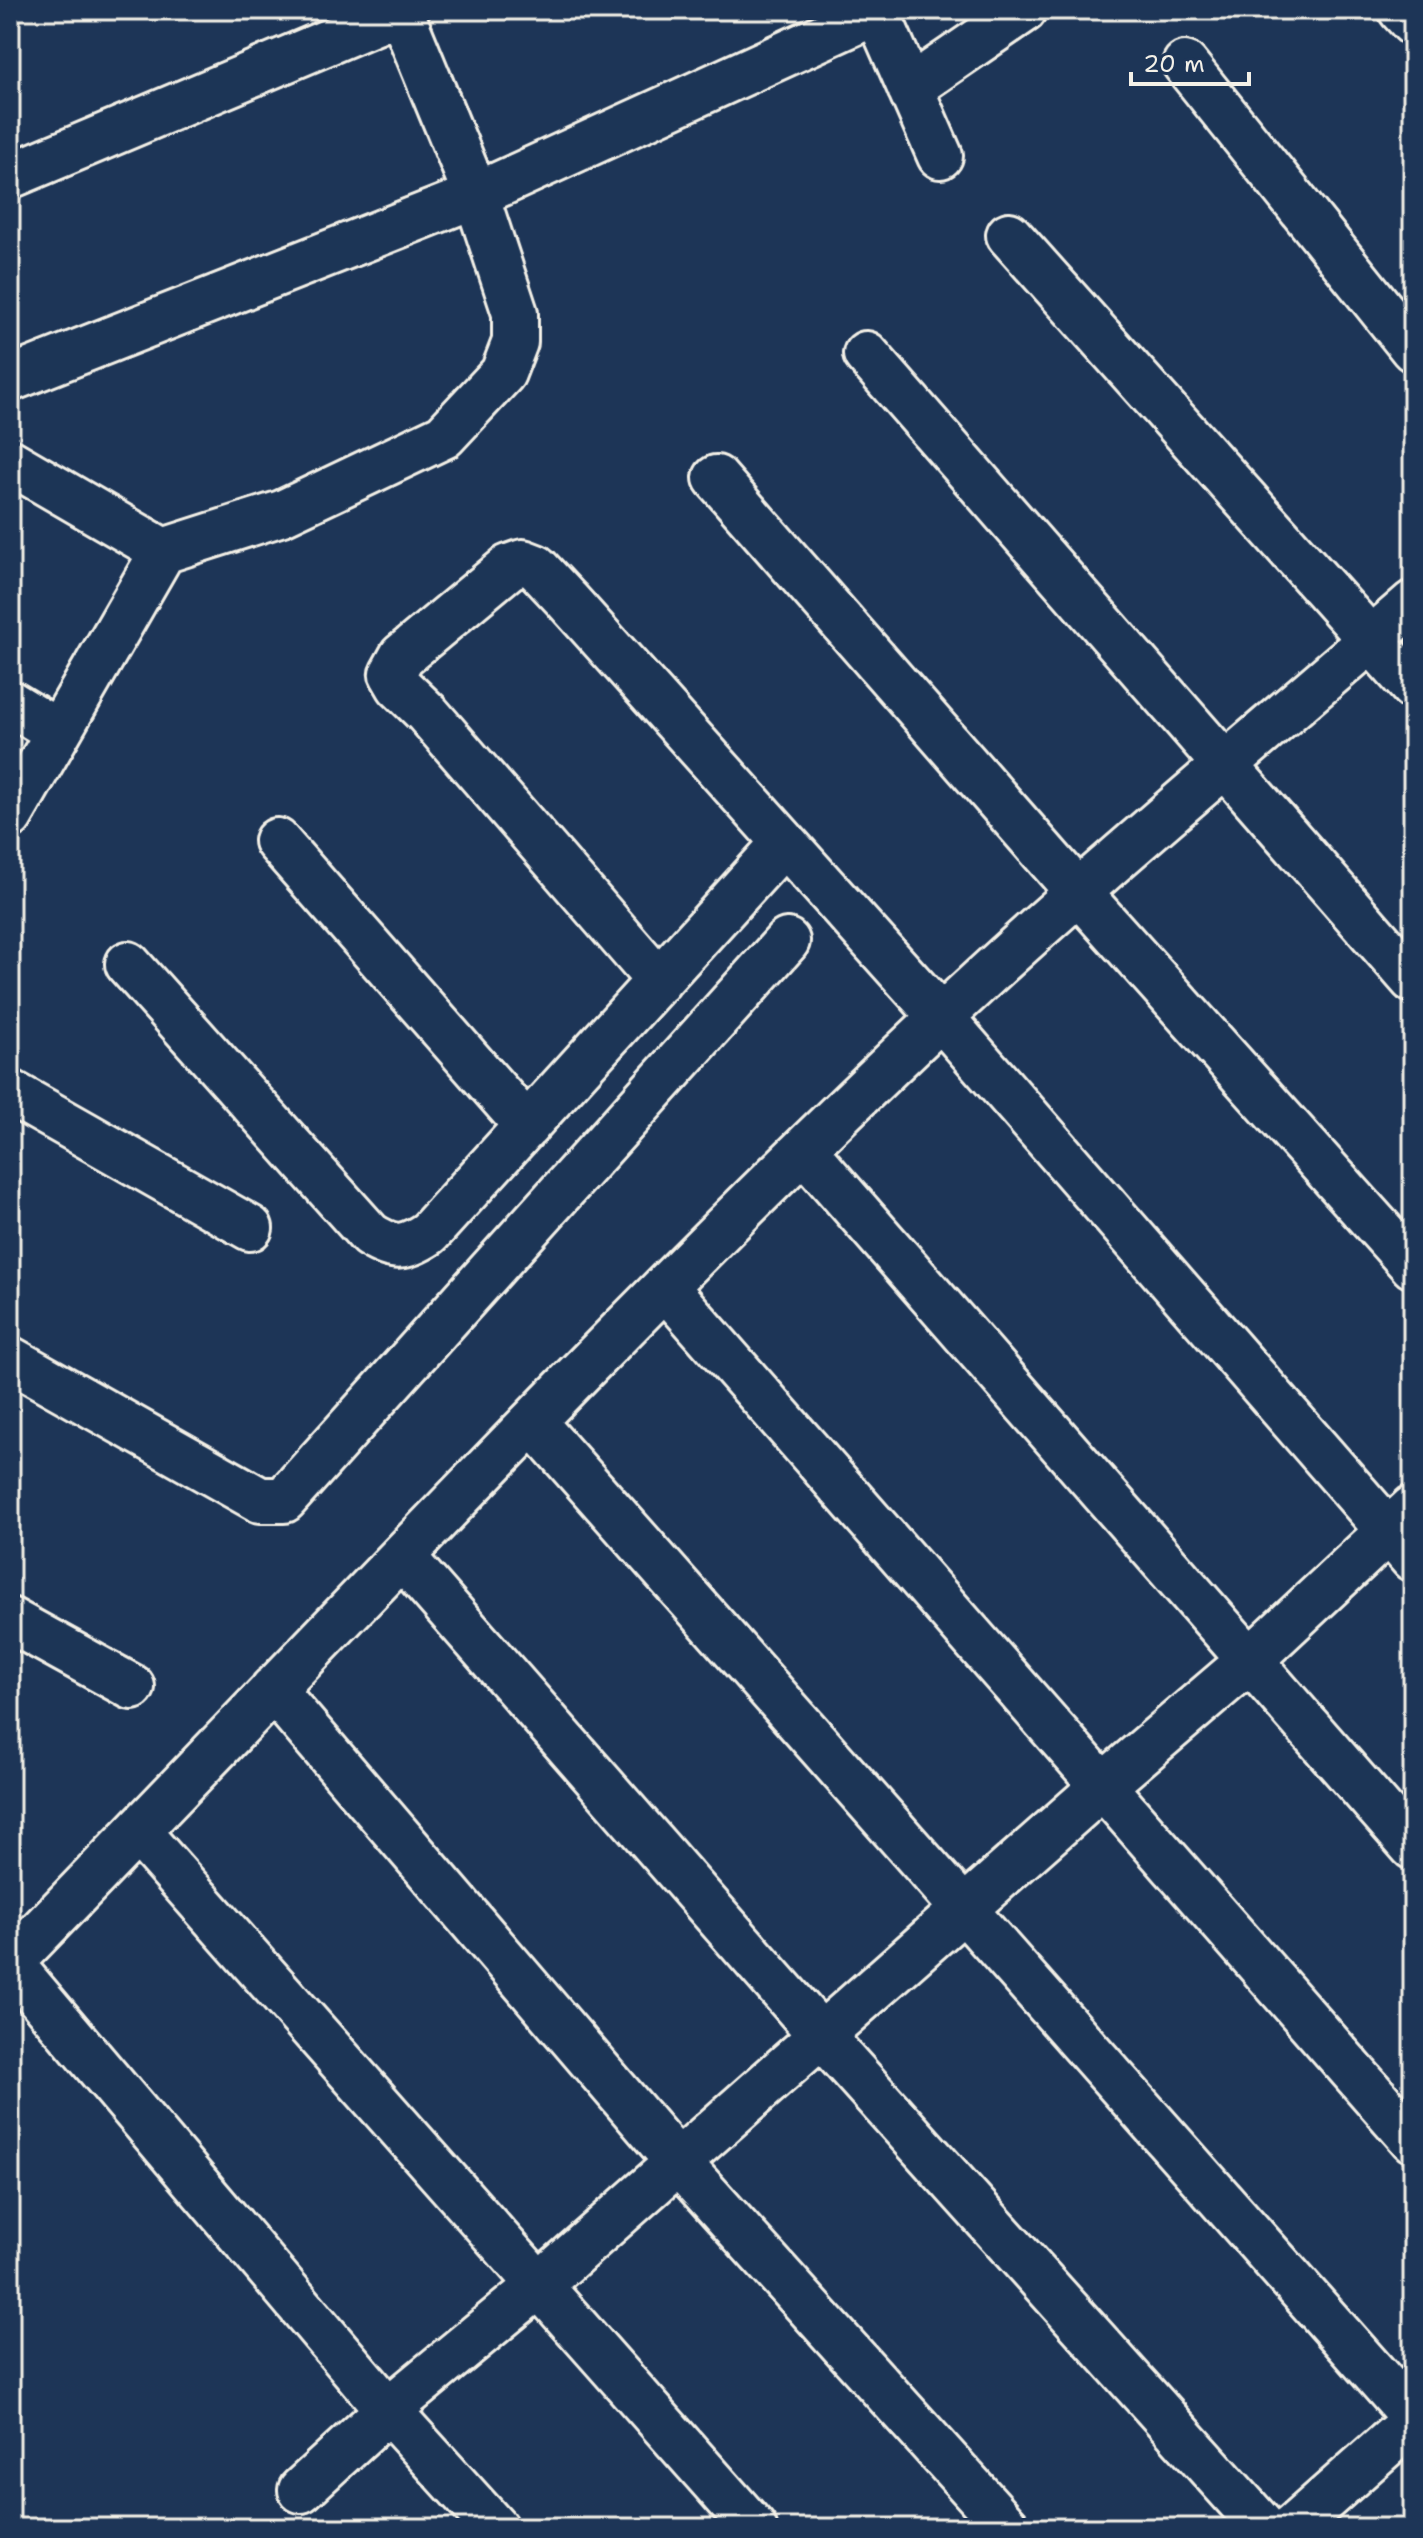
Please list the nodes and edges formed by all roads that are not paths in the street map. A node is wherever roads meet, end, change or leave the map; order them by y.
1 (401, 10) edge
2 (1024, 10) edge
3 (1401, 10) edge
4 (877, 11) edge
5 (1413, 23) edge
6 (1185, 64) dead end
7 (910, 88) junction
8 (940, 156) dead end
9 (10, 176) edge
10 (476, 195) junction
11 (1009, 235) dead end
12 (1413, 349) edge
13 (866, 354) dead end
14 (10, 379) edge
15 (13, 454) edge
16 (716, 478) dead end
17 (163, 551) junction
18 (1413, 603) edge
19 (1372, 640) junction
20 (1413, 687) edge
21 (10, 703) edge
22 (58, 732) junction
23 (1225, 764) junction
24 (10, 816) edge
25 (277, 841) dead end
26 (784, 843) junction
27 (1078, 892) junction
28 (787, 941) dead end
29 (128, 964) dead end
30 (1413, 980) edge
31 (659, 981) junction
32 (941, 1017) junction
33 (10, 1092) edge
34 (527, 1126) junction
35 (804, 1150) junction
36 (250, 1228) dead end
37 (1413, 1266) edge
38 (667, 1289) junction
39 (10, 1359) edge
40 (534, 1423) junction
41 (1405, 1532) edge
42 (402, 1556) junction
43 (10, 1620) edge
44 (1248, 1662) junction
45 (132, 1687) dead end
46 (273, 1689) junction
47 (1103, 1786) junction
48 (138, 1832) junction
49 (1413, 1847) edge
50 (961, 1910) junction
51 (10, 1963) edge
52 (820, 2034) junction
53 (1413, 2140) edge
54 (676, 2160) junction
55 (538, 2286) junction
56 (388, 2410) junction
57 (1413, 2419) edge
58 (301, 2490) dead end
59 (495, 2528) edge
60 (754, 2528) edge
61 (1008, 2528) edge
62 (1264, 2528) edge
63 (1292, 2528) edge

1 - 9 street
1 - 10 street
2 - 7 street
3 - 5 street
4 - 7 street
4 - 10 street
6 - 12 street
7 - 8 street
10 - 14 street
10 - 17 street
11 - 19 street
13 - 23 street
15 - 17 street
16 - 27 street
17 - 22 street
18 - 19 street
19 - 20 street
19 - 23 street
21 - 22 street
22 - 24 street
23 - 27 street
23 - 30 street
25 - 34 street
26 - 31 street
26 - 31 street
26 - 32 street
27 - 32 street
27 - 37 street
28 - 39 street
29 - 34 street
31 - 34 street
32 - 35 street
32 - 41 street
33 - 36 street
35 - 38 street
35 - 44 street
38 - 40 street
38 - 47 street
40 - 42 street
40 - 50 street
41 - 44 street
42 - 46 street
42 - 52 street
43 - 45 street
44 - 47 street
44 - 49 street
46 - 48 street
46 - 54 street
47 - 50 street
47 - 53 street
48 - 51 street
48 - 55 street
50 - 52 street
50 - 57 street
51 - 56 street
52 - 54 street
52 - 62 street
54 - 55 street
54 - 61 street
55 - 56 street
55 - 60 street
56 - 58 street
56 - 59 street
57 - 63 street

